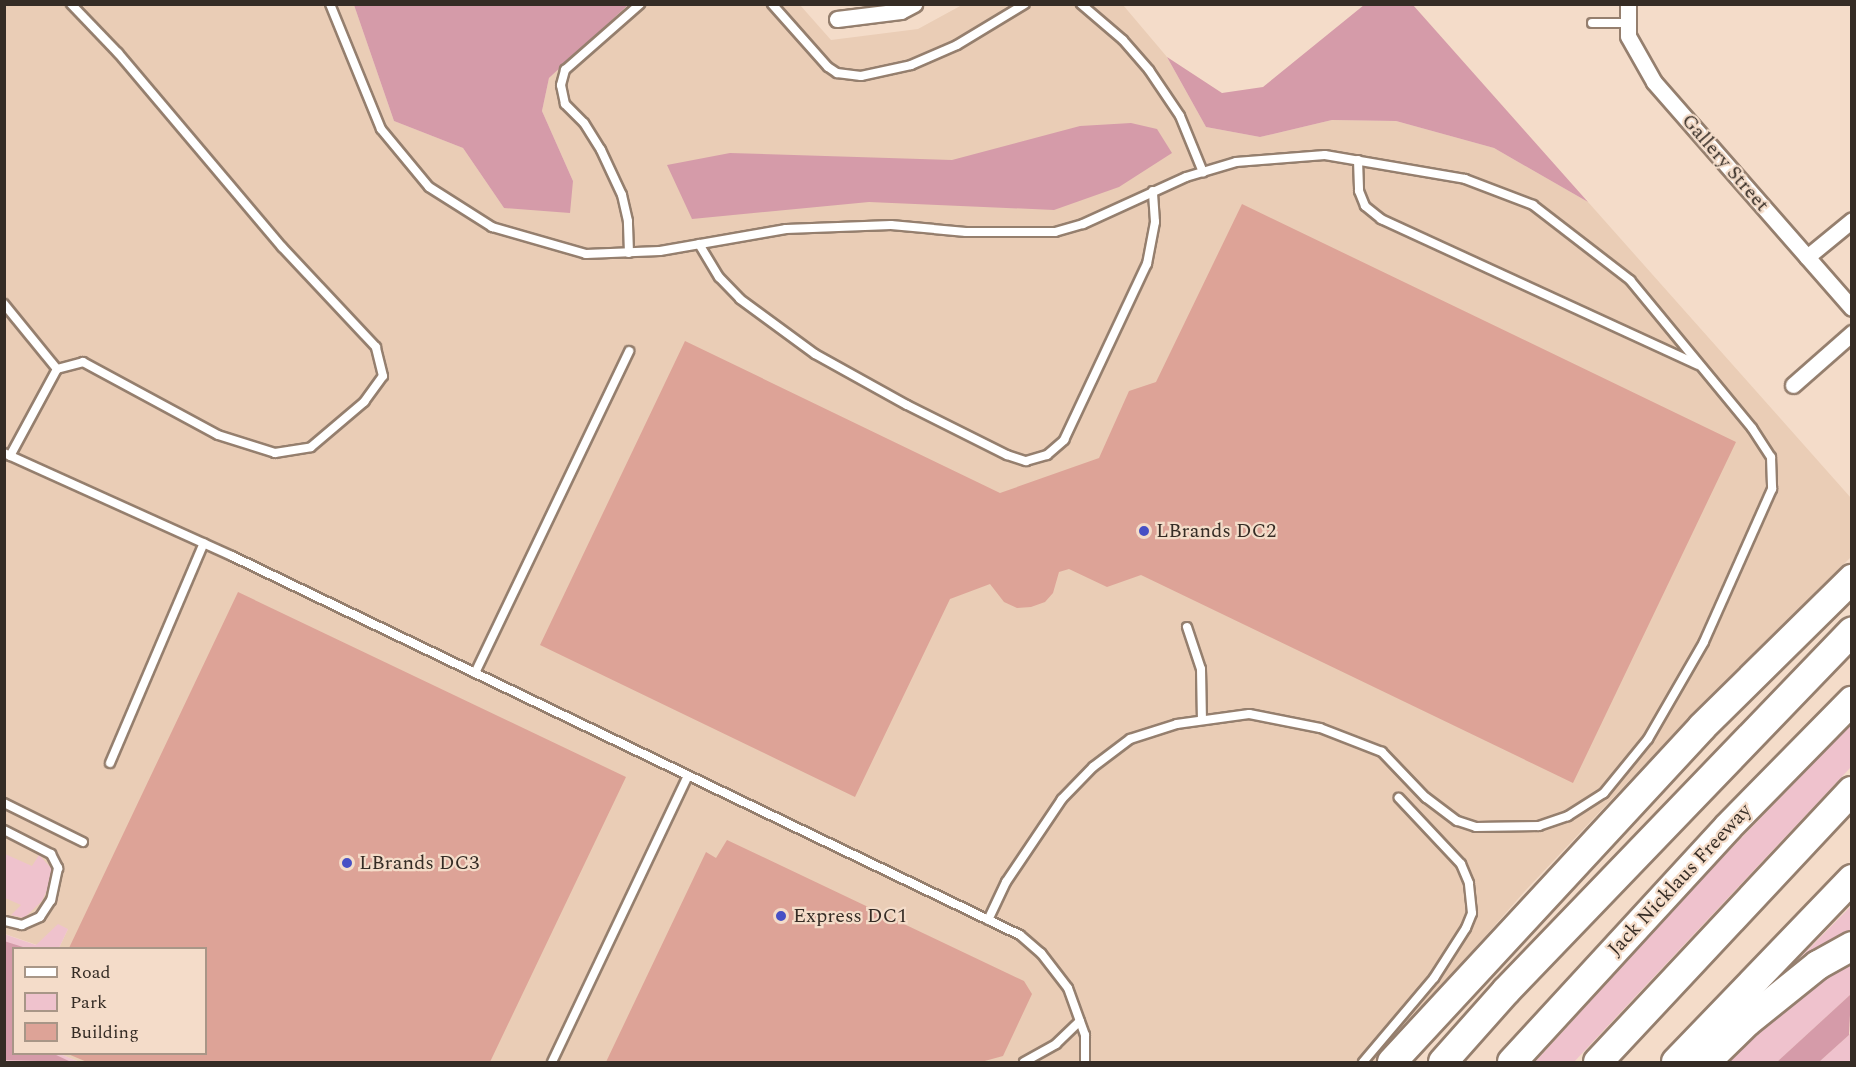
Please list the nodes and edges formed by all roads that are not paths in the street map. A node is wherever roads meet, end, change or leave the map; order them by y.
1 (71, 4) edge
2 (330, 4) edge
3 (640, 4) edge
4 (772, 4) edge
5 (914, 4) edge
6 (1025, 4) edge
7 (1081, 4) edge
8 (1628, 4) edge
9 (837, 19) dead end
10 (1592, 23) dead end
11 (1628, 23) junction
12 (1358, 160) junction
13 (1203, 172) junction
14 (1153, 191) junction
15 (1851, 220) edge
16 (699, 244) junction
17 (629, 253) junction
18 (1808, 257) junction
19 (4, 304) edge
20 (1851, 308) edge
21 (1851, 333) edge
22 (629, 351) dead end
23 (1702, 367) junction
24 (57, 369) junction
25 (1793, 385) dead end
26 (7, 454) edge
27 (204, 543) junction
28 (1851, 579) edge
29 (1187, 627) dead end
30 (1851, 631) edge
31 (476, 674) junction
32 (1851, 701) edge
33 (1202, 720) junction
34 (110, 763) dead end
35 (688, 776) junction
36 (1851, 791) edge
37 (1399, 798) dead end
38 (4, 803) edge
39 (4, 830) edge
40 (83, 842) dead end
41 (1851, 879) edge
42 (988, 920) junction
43 (4, 921) edge
44 (1851, 946) edge
45 (1080, 1021) junction
46 (552, 1062) edge
47 (1024, 1062) edge
48 (1085, 1062) edge
49 (1362, 1062) edge
50 (1392, 1062) edge
51 (1443, 1062) edge
52 (1512, 1062) edge
53 (1598, 1062) edge
54 (1676, 1062) edge
55 (1706, 1062) edge

1 - 24 lane
2 - 17 lane
3 - 17 lane
4 - 6 lane
5 - 9 street
7 - 13 lane
8 - 11 street, Gallery Street
10 - 11 lane
11 - 18 street, Gallery Street
12 - 13 lane
12 - 23 lane
12 - 23 lane
13 - 14 lane
14 - 16 lane
14 - 16 lane
15 - 18 street
16 - 17 lane
18 - 20 street, Gallery Street
19 - 24 lane
21 - 25 street
22 - 31 lane
23 - 33 lane
24 - 26 lane
26 - 27 lane
27 - 31 lane
27 - 34 lane
28 - 50 highway
29 - 33 lane
30 - 51 highway
31 - 35 lane
32 - 52 highway, Jack Nicklaus Freeway
33 - 42 lane
35 - 42 lane
35 - 46 lane
36 - 53 highway
37 - 49 lane
38 - 40 lane
39 - 43 lane
41 - 54 highway
42 - 45 lane
44 - 55 highway
45 - 47 lane
45 - 48 lane

